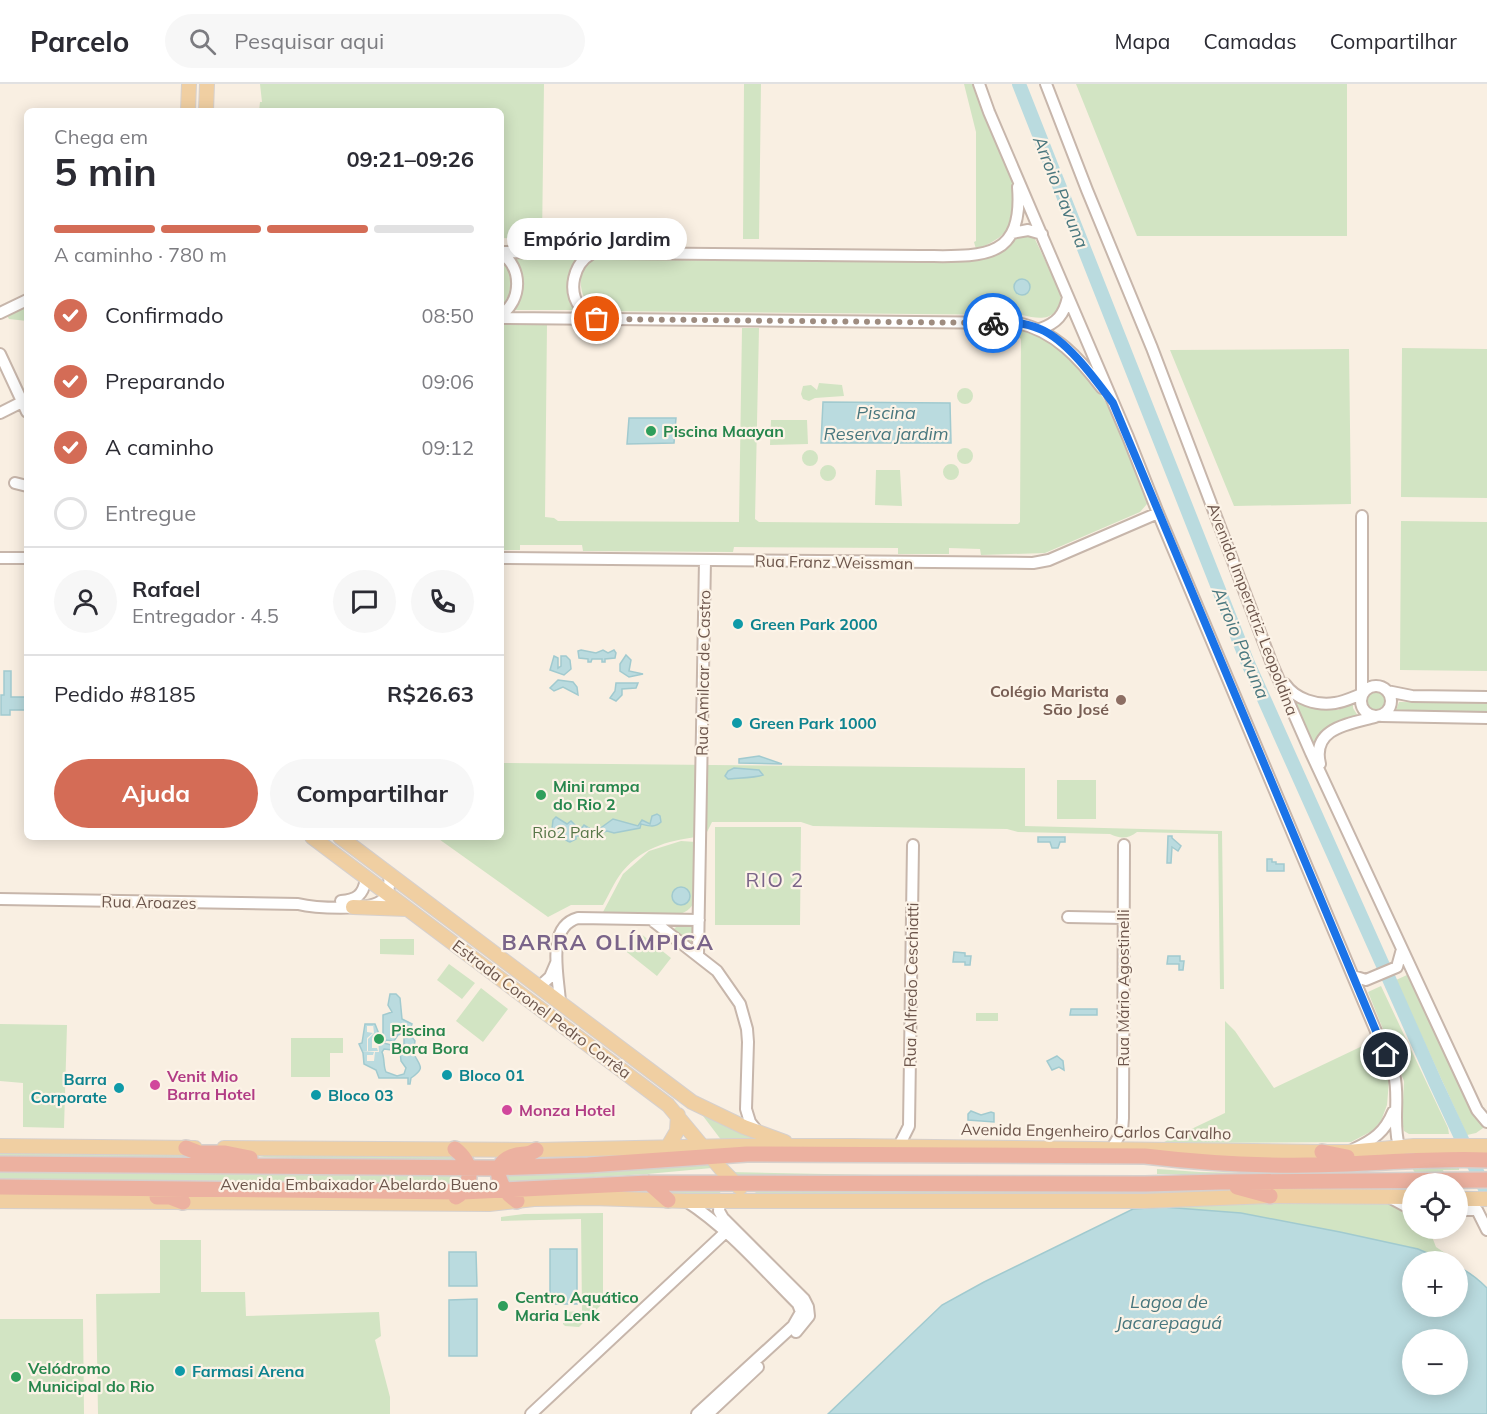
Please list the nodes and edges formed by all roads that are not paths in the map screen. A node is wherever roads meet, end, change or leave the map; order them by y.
1 (189, 84) edge
2 (207, 84) edge
3 (979, 84) edge
4 (1046, 84) edge
5 (188, 108) edge
6 (206, 108) edge
7 (1018, 179) junction
8 (1012, 233) junction
9 (1042, 234) junction
10 (504, 253) edge
11 (591, 254) junction
12 (504, 255) edge
13 (1068, 297) junction
14 (24, 301) edge
15 (0, 313) edge
16 (504, 314) edge
17 (504, 317) edge
18 (597, 319) junction
19 (1040, 328) junction
20 (0, 354) edge
21 (1113, 403) junction
22 (24, 405) edge
23 (24, 407) edge
24 (0, 413) edge
25 (15, 483) dead end
26 (24, 485) edge
27 (1158, 513) junction
28 (1362, 516) dead end
29 (0, 558) edge
30 (24, 558) edge
31 (504, 558) edge
32 (705, 560) junction
33 (1272, 664) junction
34 (1387, 691) junction
35 (1362, 694) junction
36 (1487, 697) edge
37 (1378, 716) junction
38 (1487, 718) edge
39 (1325, 782) junction
40 (316, 840) edge
41 (344, 840) edge
42 (913, 844) dead end
43 (1124, 845) dead end
44 (389, 875) junction
45 (366, 879) junction
46 (387, 894) junction
47 (0, 899) edge
48 (298, 904) junction
49 (353, 907) junction
50 (407, 909) junction
51 (1068, 917) dead end
52 (1124, 918) junction
53 (699, 920) junction
54 (653, 921) junction
55 (1402, 949) junction
56 (698, 955) junction
57 (557, 960) junction
58 (1353, 976) junction
59 (539, 987) junction
60 (560, 1003) junction
61 (567, 1028) junction
62 (1396, 1106) junction
63 (678, 1115) junction
64 (1487, 1122) edge
65 (909, 1126) junction
66 (1122, 1131) junction
67 (758, 1133) junction
68 (0, 1146) edge
69 (795, 1146) junction
70 (899, 1146) junction
71 (920, 1146) junction
72 (186, 1148) junction
73 (667, 1148) junction
74 (1112, 1148) junction
75 (455, 1149) junction
76 (1129, 1149) junction
77 (536, 1150) junction
78 (707, 1152) junction
79 (1322, 1152) junction
80 (1348, 1152) junction
81 (1401, 1153) junction
82 (1484, 1153) edge
83 (1382, 1161) junction
84 (0, 1164) edge
85 (352, 1166) junction
86 (501, 1167) junction
87 (469, 1168) junction
88 (1411, 1173) edge
89 (1468, 1180) edge
90 (1487, 1180) edge
91 (734, 1182) junction
92 (1220, 1182) junction
93 (1402, 1182) edge
94 (649, 1183) junction
95 (0, 1187) edge
96 (35, 1188) junction
97 (503, 1190) junction
98 (462, 1192) junction
99 (1270, 1196) junction
100 (1389, 1197) junction
101 (1402, 1197) edge
102 (1487, 1199) edge
103 (668, 1200) junction
104 (720, 1200) junction
105 (754, 1200) junction
106 (0, 1201) edge
107 (517, 1201) junction
108 (686, 1201) junction
109 (1468, 1201) edge
110 (183, 1202) junction
111 (394, 1203) junction
112 (1402, 1204) edge
113 (1468, 1206) edge
114 (729, 1229) junction
115 (1487, 1230) edge
116 (703, 1413) edge
117 (531, 1414) edge

1 - 5 main road
2 - 6 main road
3 - 7 street
4 - 33 street, Avenida Imperatriz Leopoldina
7 - 8 street
7 - 9 street
8 - 9 street
8 - 11 street
9 - 13 street
10 - 11 street
11 - 18 street
12 - 16 street
13 - 19 street
13 - 21 street
14 - 15 street
17 - 18 street
18 - 19 street
19 - 21 street
20 - 22 street
21 - 27 street
23 - 24 street
25 - 26 street
27 - 32 street, Rua Franz Weissman
27 - 58 street
28 - 35 street
29 - 30 street
31 - 32 street, Rua Franz Weissman
32 - 53 street, Rua Amilcar de Castro
33 - 35 street
33 - 39 street, Avenida Imperatriz Leopoldina
34 - 35 street
34 - 36 street
34 - 37 street
35 - 37 street
37 - 38 street
37 - 39 street
39 - 55 street, Avenida Imperatriz Leopoldina
40 - 45 main road, Estrada Coronel Pedro Corrêa
41 - 44 main road, Estrada Coronel Pedro Corrêa
42 - 65 street, Rua Alfredo Ceschiatti
43 - 52 street, Rua Mário Agostinelli
44 - 46 street
44 - 59 main road, Estrada Coronel Pedro Corrêa
45 - 46 main road, Estrada Coronel Pedro Corrêa
45 - 48 street, Rua Aroazes
46 - 49 street, Rua Aroazes
46 - 50 main road, Estrada Coronel Pedro Corrêa
47 - 48 street, Rua Aroazes
48 - 49 street, Rua Aroazes
49 - 50 main road
50 - 61 main road, Estrada Coronel Pedro Corrêa
51 - 52 street
52 - 66 street, Rua Mário Agostinelli
53 - 54 street
53 - 56 street, Rua Amilcar de Castro
54 - 56 street
54 - 57 street
55 - 58 street
55 - 64 street, Avenida Imperatriz Leopoldina
56 - 67 street
57 - 59 street
57 - 60 street
58 - 62 street
59 - 60 main road, Estrada Coronel Pedro Corrêa
60 - 61 main road
60 - 67 main road, Estrada Coronel Pedro Corrêa
61 - 63 main road, Estrada Coronel Pedro Corrêa
62 - 80 street
62 - 81 street
63 - 73 main road
63 - 78 main road, Estrada Coronel Pedro Corrêa
65 - 70 street, Rua Alfredo Ceschiatti
65 - 71 street, Rua Alfredo Ceschiatti
66 - 74 street, Rua Mário Agostinelli
66 - 76 street, Rua Mário Agostinelli
67 - 69 main road, Estrada Coronel Pedro Corrêa
68 - 72 main road, Avenida Embaixador Abelardo Bueno
69 - 70 main road, Avenida Engenheiro Carlos Carvalho
69 - 78 main road, Avenida Engenheiro Carlos Carvalho
70 - 71 main road, Avenida Engenheiro Carlos Carvalho
71 - 74 main road, Avenida Engenheiro Carlos Carvalho
72 - 75 main road, Avenida Embaixador Abelardo Bueno
72 - 85 highway
73 - 77 main road, Avenida Embaixador Abelardo Bueno
73 - 78 main road, Avenida Embaixador Abelardo Bueno
74 - 76 main road, Avenida Engenheiro Carlos Carvalho
75 - 77 main road, Avenida Embaixador Abelardo Bueno
75 - 87 highway
76 - 79 main road, Avenida Engenheiro Carlos Carvalho
77 - 86 highway
78 - 83 highway, Avenida Engenheiro Carlos Carvalho
78 - 86 highway, Avenida Embaixador Abelardo Bueno
78 - 91 main road, Estrada Coronel Pedro Corrêa
79 - 80 main road, Avenida Engenheiro Carlos Carvalho
79 - 83 highway
80 - 81 main road, Avenida Engenheiro Carlos Carvalho
81 - 82 highway, Avenida Engenheiro Carlos Carvalho
81 - 83 highway, Avenida Engenheiro Carlos Carvalho
81 - 88 highway
84 - 85 highway, Avenida Embaixador Abelardo Bueno
85 - 87 highway, Avenida Embaixador Abelardo Bueno
86 - 87 highway, Avenida Embaixador Abelardo Bueno
86 - 97 highway
87 - 98 highway
89 - 90 highway
91 - 92 highway
91 - 94 highway, Avenida Embaixador Abelardo Bueno
91 - 105 main road, Estrada Coronel Pedro Corrêa
92 - 93 highway
92 - 99 highway
94 - 97 highway, Avenida Embaixador Abelardo Bueno
94 - 103 highway
95 - 96 highway, Avenida Embaixador Abelardo Bueno
96 - 98 highway, Avenida Embaixador Abelardo Bueno
96 - 110 highway
97 - 98 highway, Avenida Embaixador Abelardo Bueno
97 - 107 highway
98 - 111 highway
99 - 100 main road
99 - 105 main road
100 - 101 main road
100 - 112 street
102 - 109 main road
103 - 107 main road, Avenida Embaixador Abelardo Bueno
103 - 108 main road, Avenida Embaixador Abelardo Bueno
104 - 105 main road, Avenida Embaixador Abelardo Bueno
104 - 108 main road, Avenida Embaixador Abelardo Bueno
104 - 114 street
106 - 110 main road, Avenida Embaixador Abelardo Bueno
107 - 111 main road, Avenida Embaixador Abelardo Bueno
108 - 114 street
110 - 111 main road, Avenida Embaixador Abelardo Bueno
113 - 115 street
114 - 116 street
114 - 117 street

